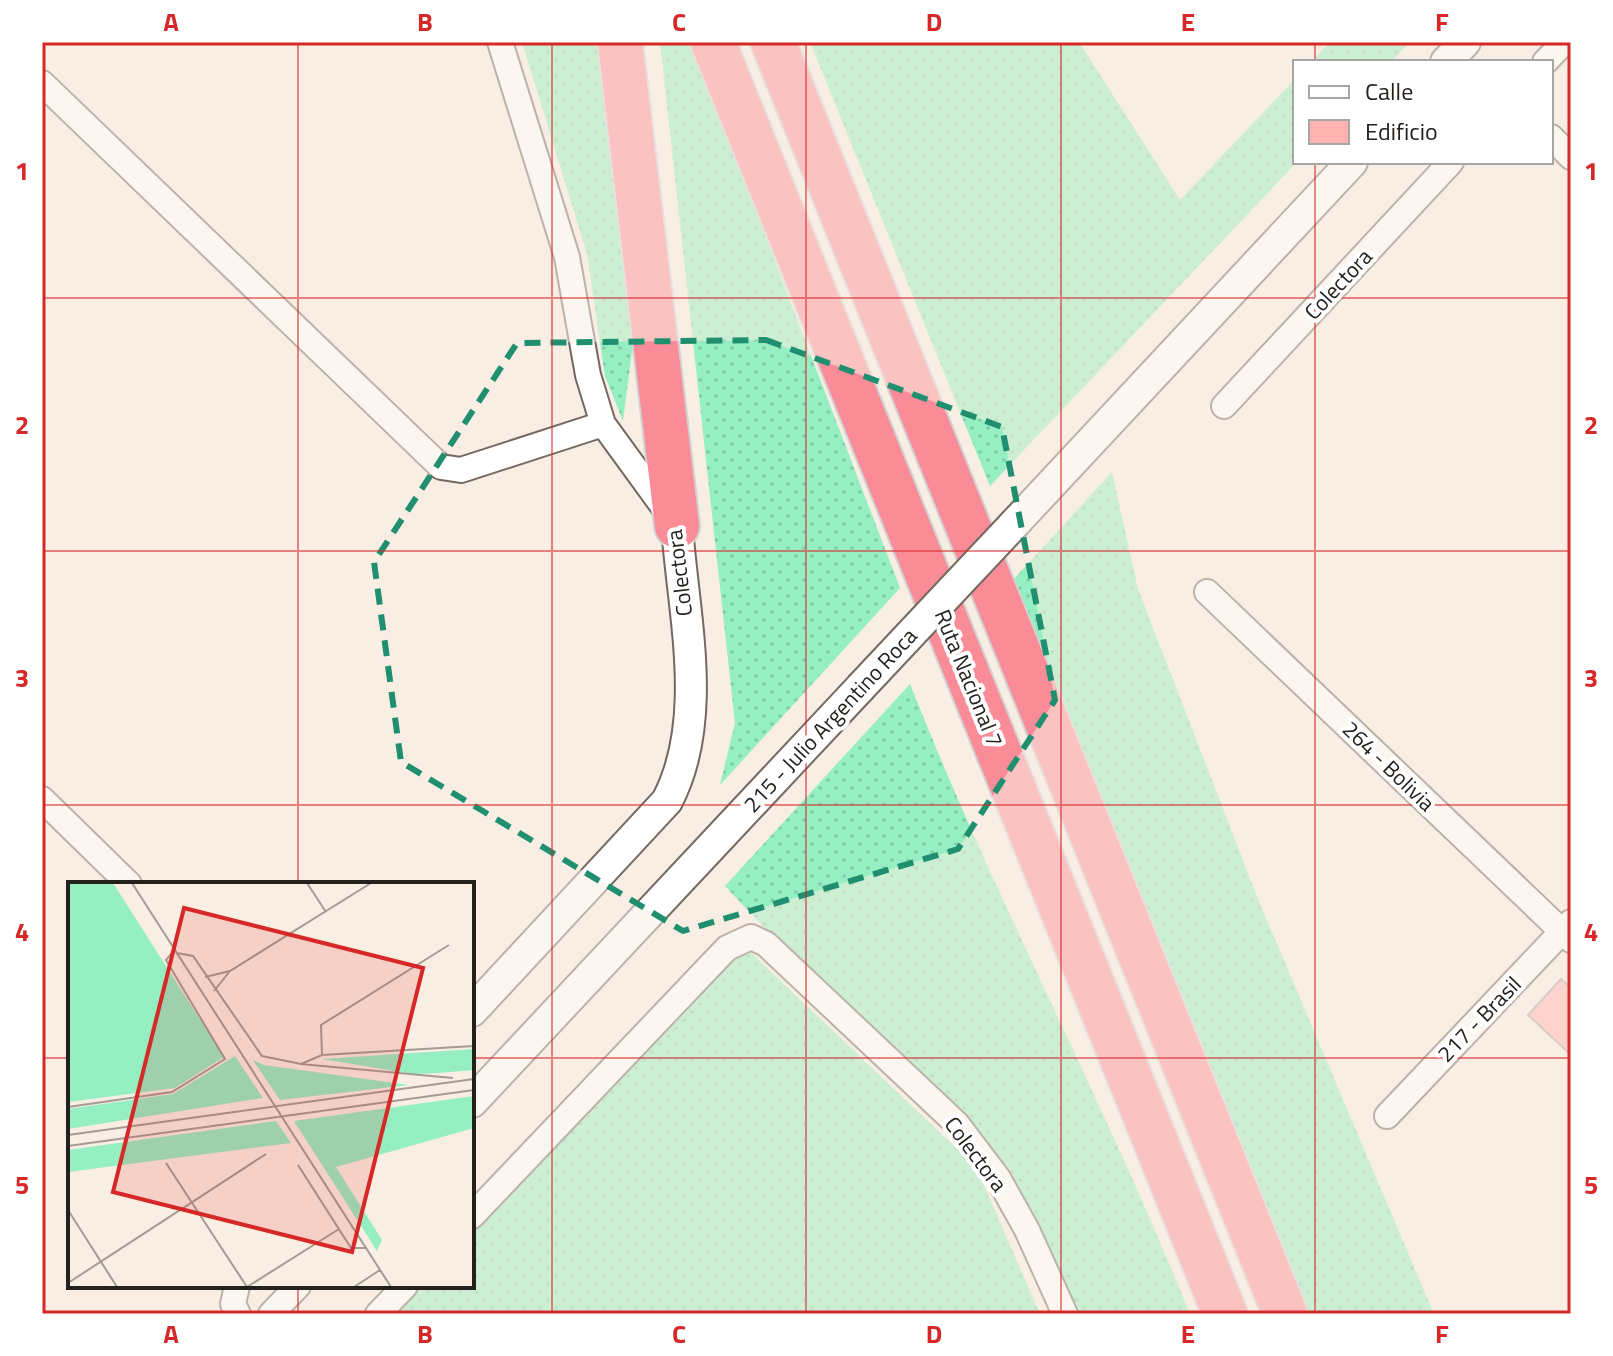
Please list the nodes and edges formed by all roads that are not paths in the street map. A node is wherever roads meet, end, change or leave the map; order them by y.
1 (500, 42) edge
2 (620, 42) edge
3 (713, 42) edge
4 (773, 42) edge
5 (1465, 42) edge
6 (1564, 42) edge
7 (1448, 60) edge
8 (1547, 60) edge
9 (42, 83) edge
10 (1553, 139) edge
11 (1571, 157) edge
12 (1350, 164) edge
13 (1449, 164) edge
14 (1224, 406) dead end
15 (603, 424) junction
16 (677, 526) junction
17 (1207, 592) dead end
18 (42, 799) edge
19 (127, 882) edge
20 (1568, 931) edge
21 (474, 1009) edge
22 (474, 1100) edge
23 (1387, 1116) dead end
24 (474, 1214) edge
25 (237, 1288) edge
26 (296, 1288) edge
27 (403, 1288) edge
28 (238, 1314) edge
29 (271, 1314) edge
30 (378, 1314) edge
31 (1065, 1314) edge
32 (1225, 1314) edge
33 (1285, 1314) edge

1 - 15 street, Colectora
2 - 16 highway
3 - 32 highway, Ruta Nacional 7
4 - 33 highway
5 - 7 street
6 - 8 street
9 - 15 street
10 - 11 street
12 - 22 street, 215 - Julio Argentino Roca, bridge
13 - 14 street, Colectora
15 - 16 street, Colectora
16 - 21 street, Colectora
17 - 20 street, 264 - Bolivia
18 - 19 street
20 - 23 street, 217 - Brasil
24 - 31 street, Colectora
25 - 28 street
26 - 29 street
27 - 30 street

